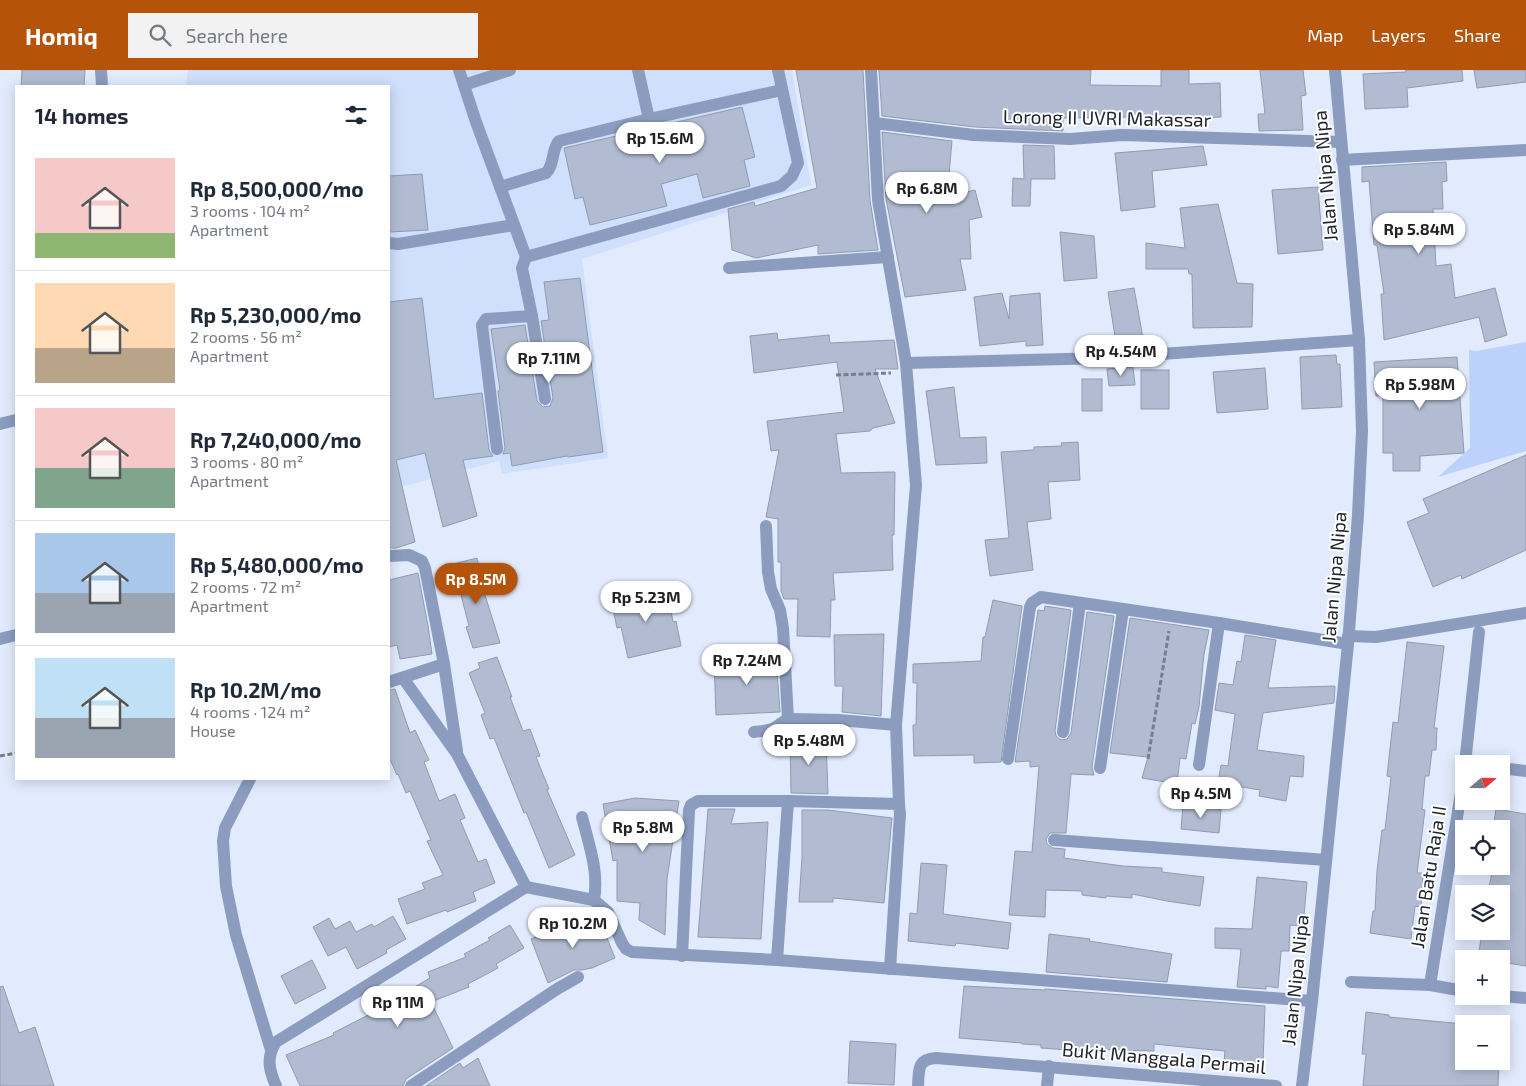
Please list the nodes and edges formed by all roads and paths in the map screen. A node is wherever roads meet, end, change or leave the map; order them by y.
1 (101, 70) edge
2 (459, 70) edge
3 (510, 70) edge
4 (638, 70) edge
5 (778, 70) edge
6 (871, 70) edge
7 (1335, 70) edge
8 (102, 85) edge
9 (464, 85) junction
10 (782, 90) junction
11 (649, 119) junction
12 (874, 123) junction
13 (1340, 142) junction
14 (1526, 150) edge
15 (1342, 160) junction
16 (500, 187) junction
17 (514, 225) junction
18 (390, 243) edge
19 (526, 257) junction
20 (888, 257) junction
21 (729, 268) dead end
22 (532, 316) junction
23 (1359, 340) junction
24 (907, 368) junction
25 (836, 375) dead end
26 (545, 400) dead end
27 (15, 420) edge
28 (0, 424) edge
29 (496, 449) dead end
30 (766, 526) dead end
31 (390, 556) edge
32 (1080, 602) junction
33 (1123, 610) junction
34 (1526, 613) edge
35 (1171, 616) junction
36 (1219, 623) junction
37 (1479, 632) dead end
38 (15, 635) edge
39 (0, 639) edge
40 (1348, 640) junction
41 (444, 664) junction
42 (403, 678) junction
43 (390, 682) edge
44 (788, 719) junction
45 (896, 726) junction
46 (754, 732) dead end
47 (1063, 732) dead end
48 (15, 753) edge
49 (457, 754) junction
50 (1466, 755) edge
51 (0, 756) edge
52 (1008, 759) dead end
53 (1148, 759) dead end
54 (1199, 765) dead end
55 (1100, 768) dead end
56 (1510, 769) edge
57 (1526, 771) edge
58 (249, 780) edge
59 (788, 801) junction
60 (898, 804) junction
61 (1458, 810) edge
62 (582, 817) dead end
63 (1054, 840) dead end
64 (1326, 860) junction
65 (526, 887) junction
66 (594, 900) junction
67 (682, 956) junction
68 (777, 960) junction
69 (890, 969) junction
70 (578, 978) dead end
71 (1351, 982) dead end
72 (1430, 985) junction
73 (1455, 989) edge
74 (1510, 997) edge
75 (1526, 998) edge
76 (1312, 1001) junction
77 (271, 1050) junction
78 (1049, 1066) junction
79 (276, 1086) edge
80 (411, 1086) edge
81 (918, 1086) edge
82 (1047, 1086) edge
83 (1276, 1086) edge
84 (1302, 1086) edge

1 - 8 street
2 - 9 street
3 - 9 street
4 - 11 street
5 - 10 street
6 - 12 street
7 - 13 street, Jalan Nipa Nipa
9 - 16 street
10 - 11 street
10 - 19 street
11 - 16 street
12 - 13 street, Lorong II UVRI Makassar
12 - 20 street
13 - 15 street, Jalan Nipa Nipa
14 - 15 street
15 - 23 street, Jalan Nipa Nipa
16 - 17 street
17 - 18 street
17 - 19 street
19 - 22 street
20 - 21 street
20 - 24 street
22 - 26 street
22 - 29 street
23 - 24 street
23 - 40 street, Jalan Nipa Nipa
24 - 25 path
24 - 45 street
27 - 28 street
30 - 44 street
31 - 41 street
32 - 33 street
32 - 47 street
32 - 52 street
33 - 35 street
33 - 55 street
34 - 40 street
35 - 36 street
35 - 53 path
36 - 40 street
36 - 54 street
37 - 50 street
38 - 39 street
40 - 64 street, Jalan Nipa Nipa
41 - 42 street
41 - 49 street
42 - 43 street
42 - 49 street
44 - 45 street
44 - 46 street
45 - 60 street
48 - 51 path
49 - 65 street
56 - 57 street
58 - 77 street
59 - 60 street
59 - 67 street
59 - 68 street
60 - 69 street
61 - 72 street, Jalan Batu Raja II
62 - 66 street
63 - 64 street
64 - 76 street, Jalan Nipa Nipa
65 - 66 street
65 - 77 street
66 - 67 street
67 - 68 street
68 - 69 street
69 - 76 street
70 - 80 street
71 - 72 street
72 - 73 street
74 - 75 street
76 - 84 street, Jalan Nipa Nipa
77 - 79 street
78 - 81 street, Bukit Manggala Permail
78 - 82 street, Bukit Manggala Permail
78 - 83 street, Bukit Manggala Permail

